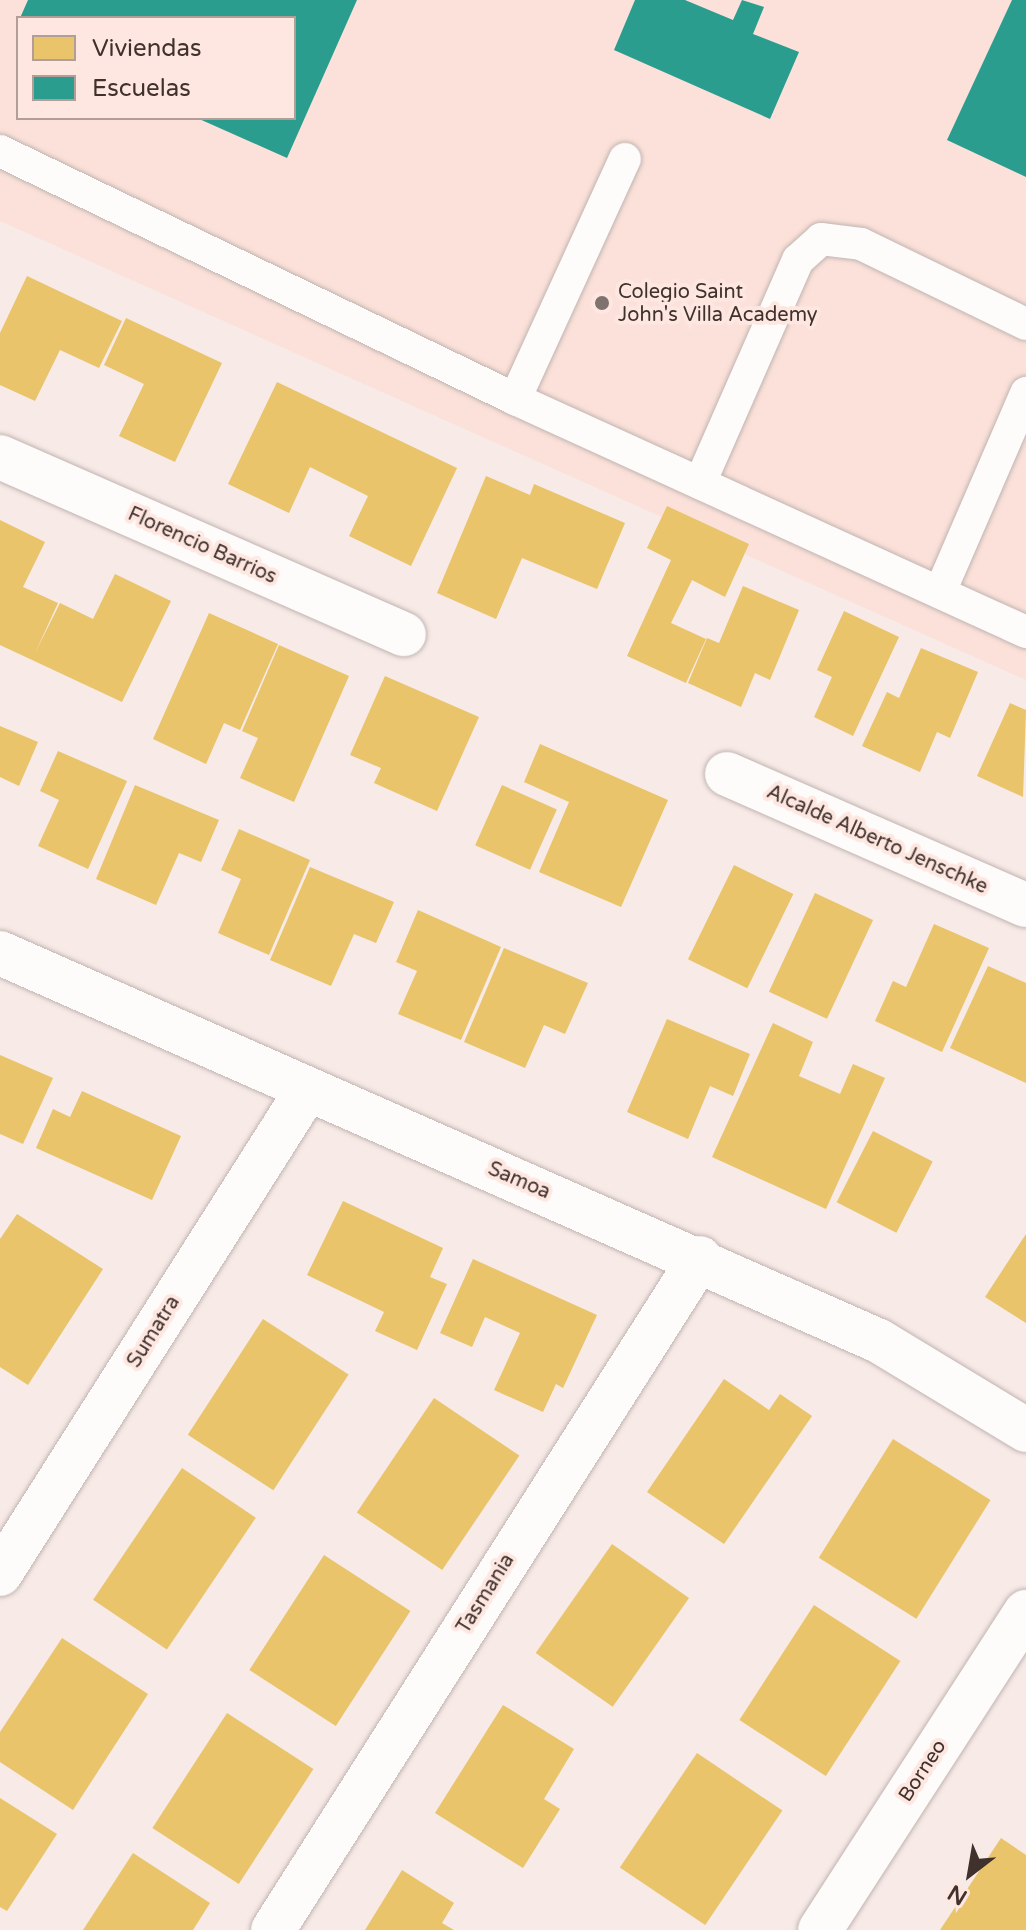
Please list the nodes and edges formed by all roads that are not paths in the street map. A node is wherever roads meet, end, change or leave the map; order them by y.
1 (0, 151) edge
2 (625, 159) dead end
3 (1026, 324) edge
4 (1026, 393) edge
5 (515, 399) junction
6 (0, 457) edge
7 (700, 483) junction
8 (940, 592) junction
9 (1026, 632) edge
10 (404, 634) dead end
11 (727, 774) dead end
12 (1026, 905) edge
13 (0, 953) edge
14 (307, 1090) junction
15 (700, 1258) junction
16 (1026, 1430) edge
17 (0, 1574) edge
18 (1026, 1612) edge
19 (273, 1930) edge
20 (820, 1930) edge

1 - 5 lane
2 - 5 lane
3 - 7 lane
4 - 8 lane
5 - 7 lane
6 - 10 street, Florencio Barrios
7 - 8 lane
8 - 9 lane
11 - 12 street, Alcalde Alberto Jenschke
13 - 14 street, Samoa
14 - 15 street, Samoa
14 - 17 street, Sumatra
15 - 16 street, Samoa
15 - 19 street, Tasmania
18 - 20 street, Borneo

